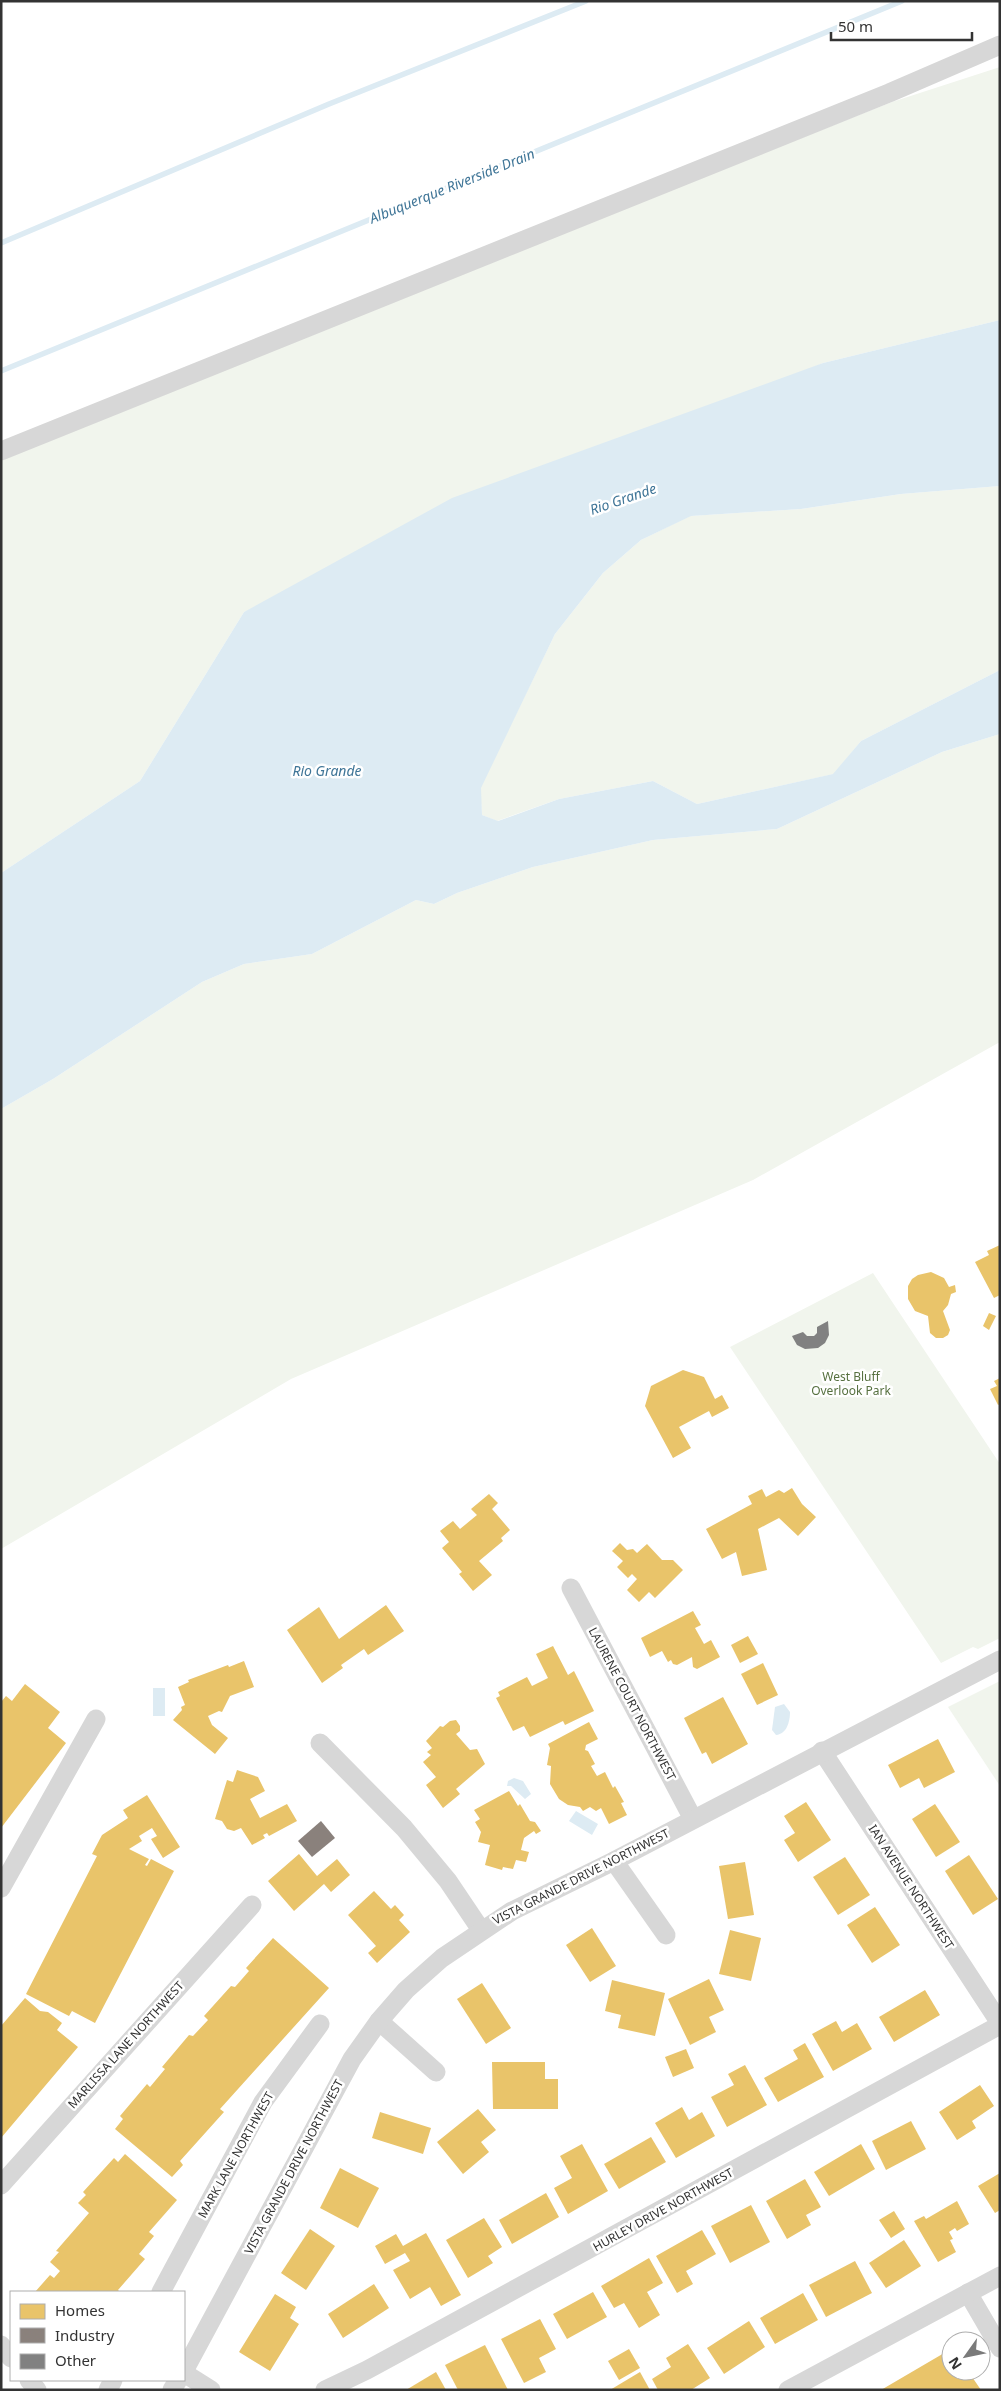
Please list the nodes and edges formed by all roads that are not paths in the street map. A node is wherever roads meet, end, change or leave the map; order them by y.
1 (1000, 45) edge
2 (1, 451) edge
3 (571, 1588) dead end
4 (1000, 1660) edge
5 (96, 1719) dead end
6 (320, 1743) dead end
7 (822, 1752) junction
8 (693, 1819) junction
9 (614, 1860) junction
10 (1, 1888) edge
11 (252, 1905) dead end
12 (481, 1930) junction
13 (666, 1935) dead end
14 (379, 2022) junction
15 (320, 2024) dead end
16 (1000, 2024) edge
17 (436, 2072) dead end
18 (1, 2184) edge
19 (1000, 2276) edge
20 (161, 2291) edge
21 (968, 2293) junction
22 (1, 2345) edge
23 (1000, 2348) edge
24 (10, 2357) edge
25 (185, 2370) edge
26 (185, 2373) edge
27 (211, 2390) edge
28 (325, 2390) edge
29 (788, 2390) edge

1 - 2 street
3 - 8 street, LAURENE COURT NORTHWEST
4 - 7 street, VISTA GRANDE DRIVE NORTHWEST
5 - 10 street
6 - 12 street
7 - 8 street, VISTA GRANDE DRIVE NORTHWEST
7 - 16 street, IAN AVENUE NORTHWEST
8 - 9 street, VISTA GRANDE DRIVE NORTHWEST
9 - 12 street, VISTA GRANDE DRIVE NORTHWEST
9 - 13 street
11 - 18 street, MARLISSA LANE NORTHWEST
12 - 14 street, VISTA GRANDE DRIVE NORTHWEST
14 - 17 street
14 - 25 street, VISTA GRANDE DRIVE NORTHWEST
15 - 20 street, MARK LANE NORTHWEST
16 - 28 street, HURLEY DRIVE NORTHWEST
19 - 21 street
21 - 23 street
21 - 29 street
22 - 24 street
26 - 27 street

